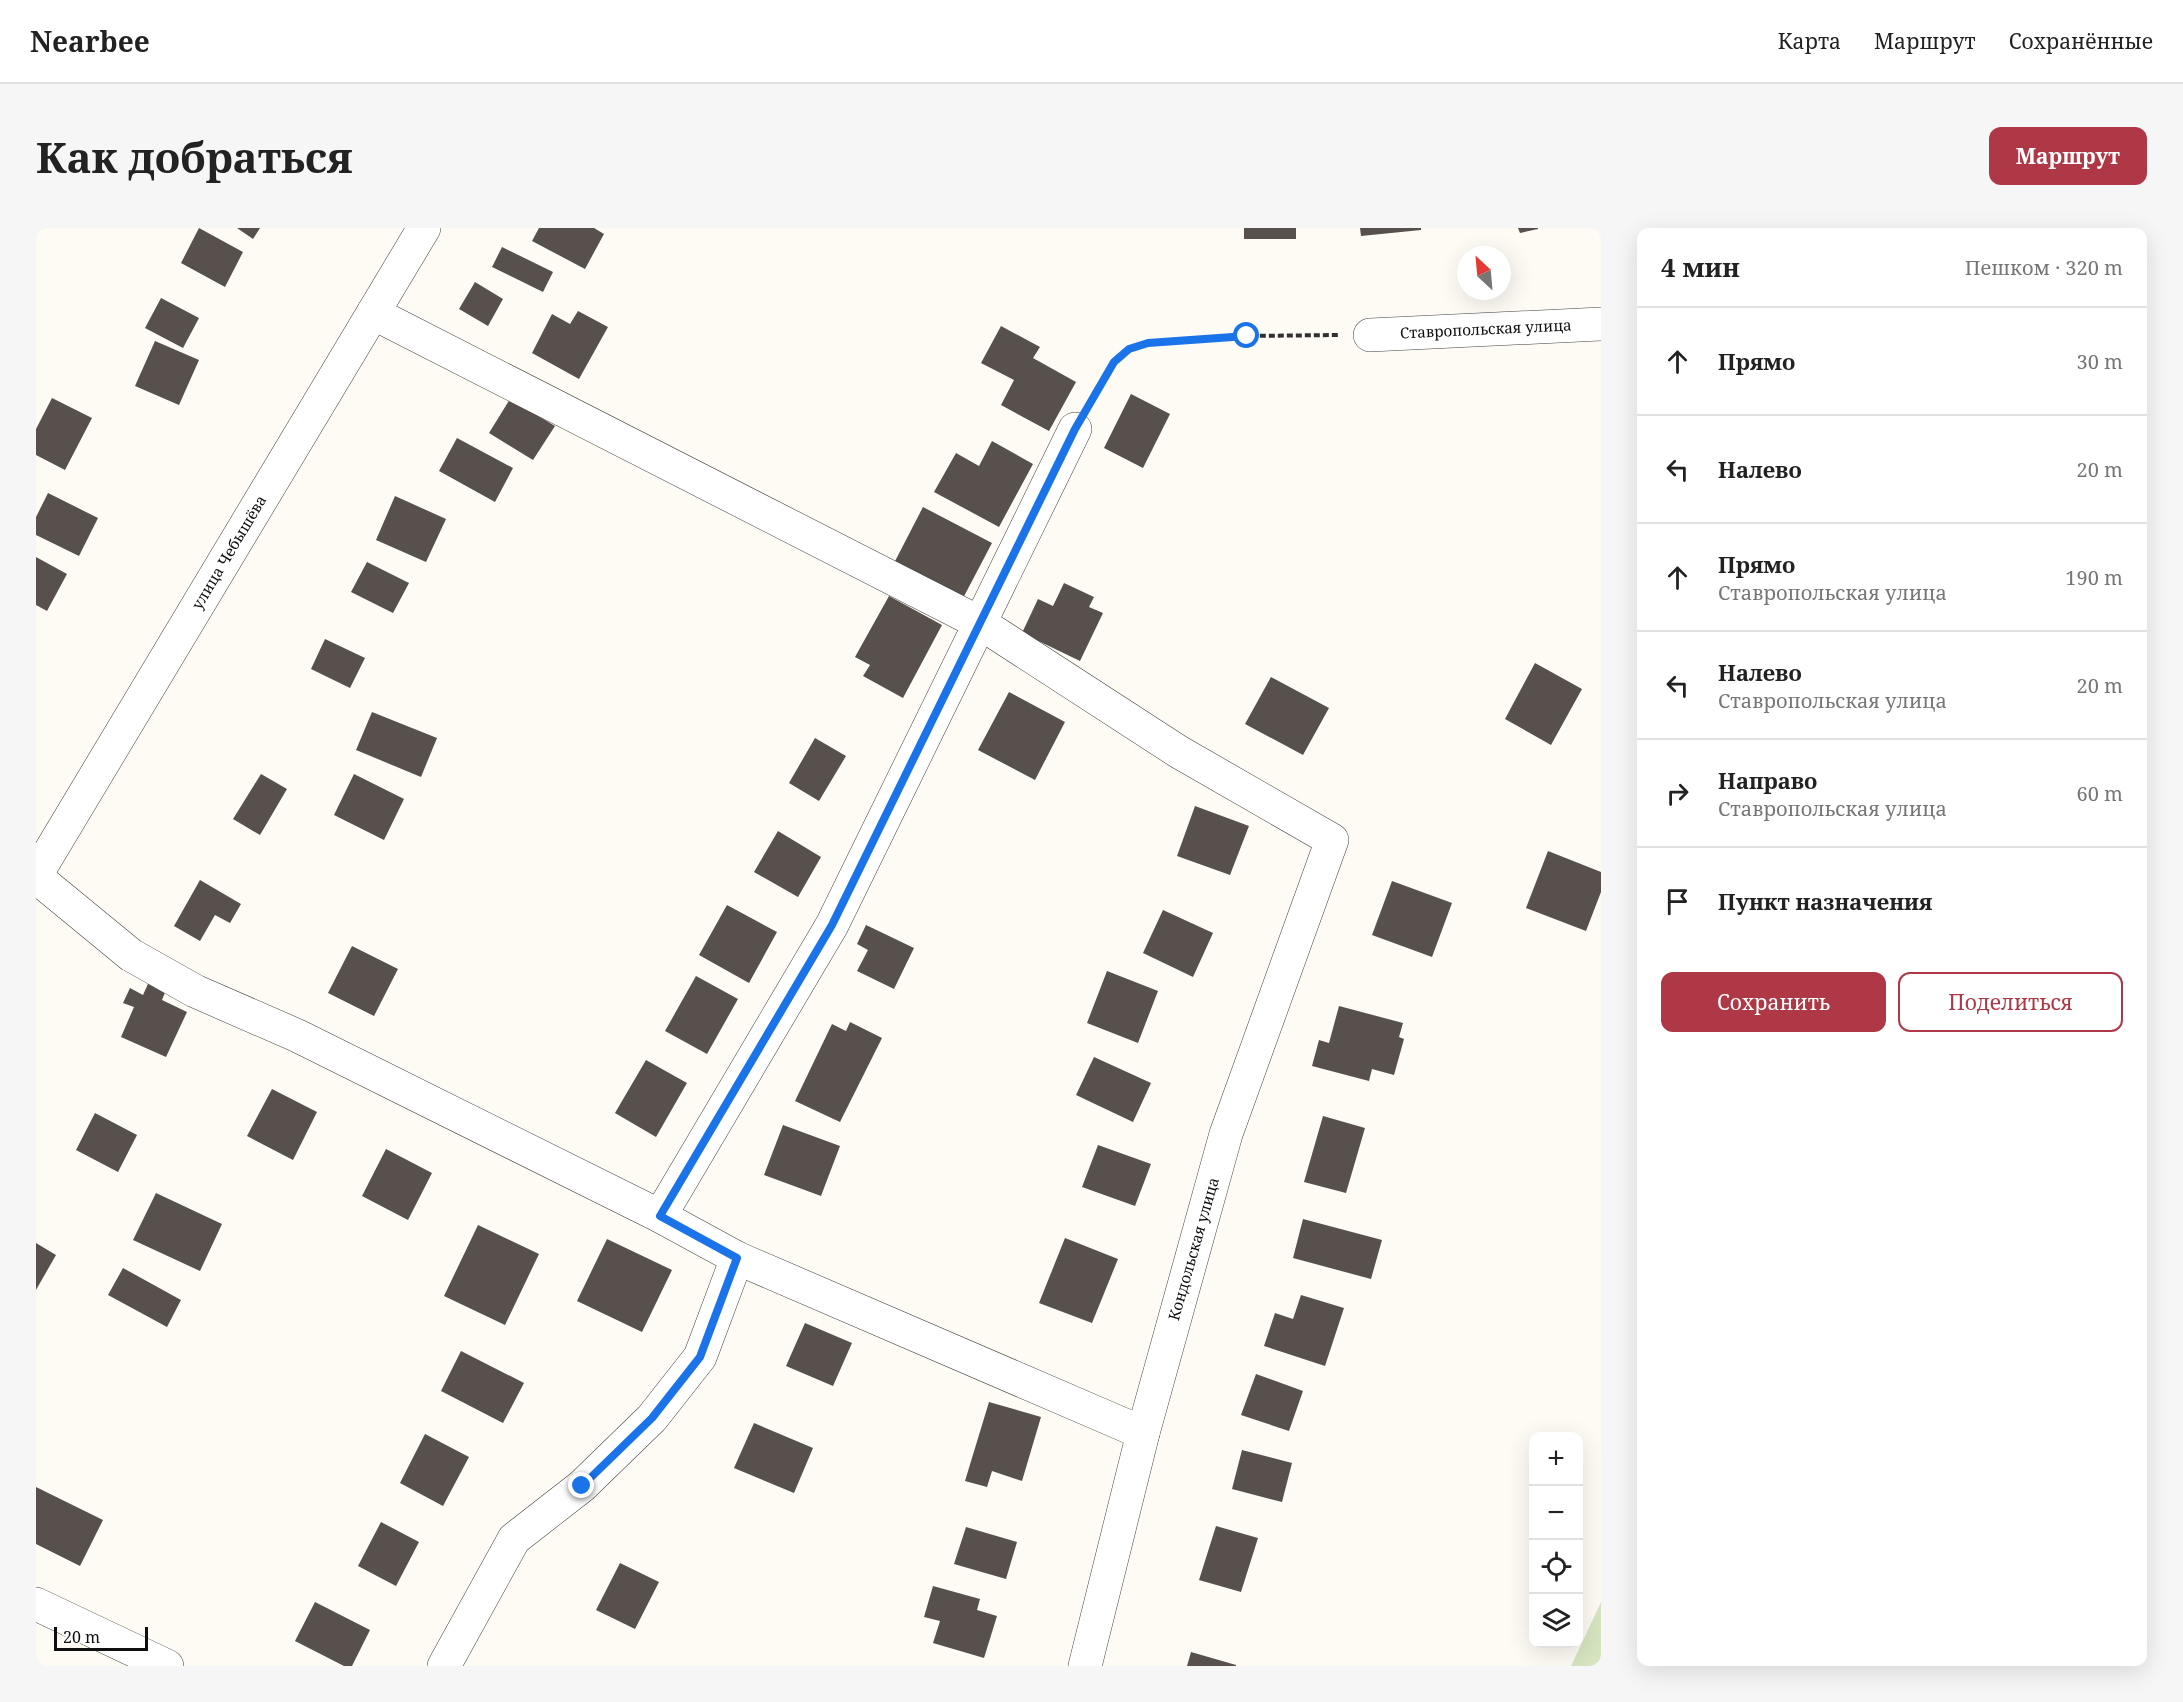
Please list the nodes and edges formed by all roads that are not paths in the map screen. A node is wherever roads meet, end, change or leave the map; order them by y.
1 (424, 228) edge
2 (373, 313) junction
3 (1601, 324) edge
4 (1370, 335) road end
5 (1075, 429) road end
6 (980, 623) junction
7 (36, 876) edge
8 (660, 1216) junction
9 (737, 1258) junction
10 (1143, 1433) junction
11 (36, 1604) edge
12 (167, 1666) edge
13 (444, 1666) edge
14 (1084, 1666) edge

1 - 2 street, улица Чебышёва
2 - 6 street
2 - 7 street, улица Чебышёва
3 - 4 street, Ставропольская улица
5 - 6 street
6 - 8 street
6 - 10 street, Кондольская улица
7 - 8 street
8 - 9 street
9 - 10 street
9 - 13 street
10 - 14 street, Кондольская улица
11 - 12 street

